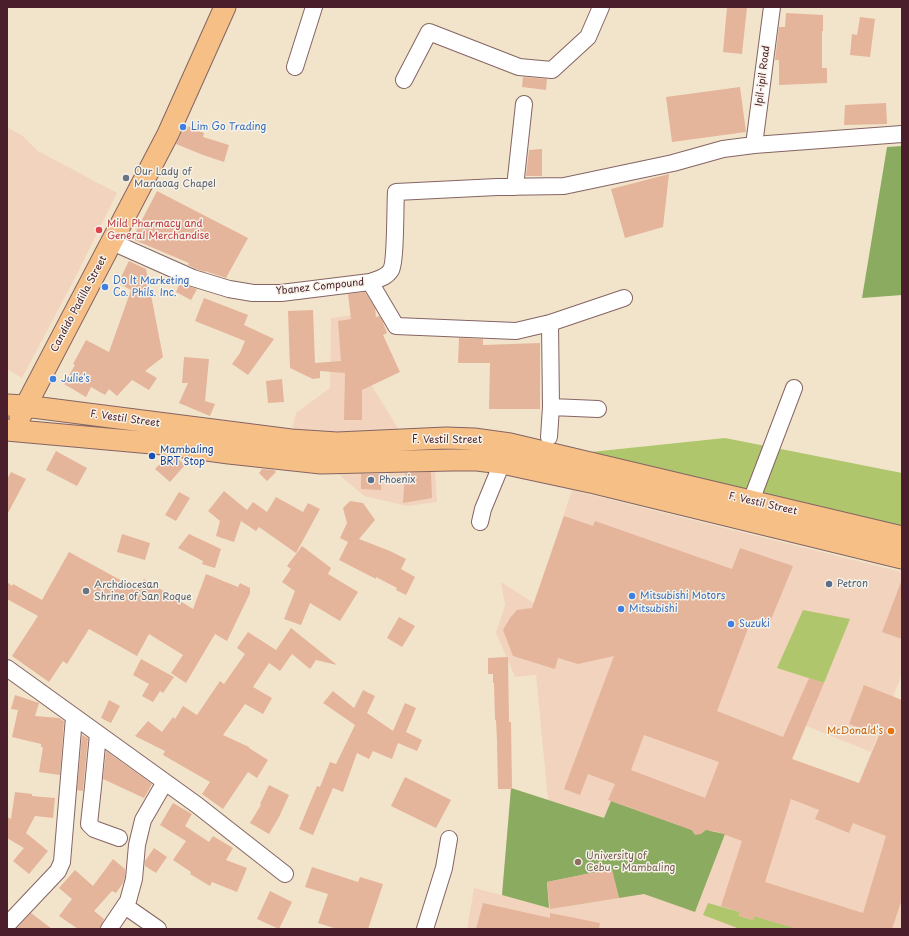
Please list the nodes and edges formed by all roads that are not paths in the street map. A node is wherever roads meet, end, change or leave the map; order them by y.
1 (225, 7) edge
2 (314, 7) edge
3 (601, 7) edge
4 (772, 7) edge
5 (295, 67) dead end
6 (404, 80) dead end
7 (524, 104) dead end
8 (902, 134) edge
9 (754, 145) junction
10 (515, 186) junction
11 (112, 242) junction
12 (370, 282) junction
13 (624, 298) dead end
14 (550, 323) junction
15 (794, 388) dead end
16 (16, 406) edge
17 (550, 407) junction
18 (598, 409) dead end
19 (9, 434) edge
20 (549, 437) dead end
21 (502, 463) junction
22 (751, 501) junction
23 (480, 522) dead end
24 (902, 538) edge
25 (902, 558) edge
26 (7, 668) edge
27 (74, 717) junction
28 (98, 734) junction
29 (165, 782) junction
30 (119, 838) dead end
31 (449, 839) dead end
32 (286, 874) dead end
33 (125, 906) junction
34 (7, 926) edge
35 (109, 929) edge
36 (158, 929) edge
37 (425, 929) edge

1 - 11 main road, Candido Padilla Street
2 - 5 street
3 - 6 street
4 - 9 street, Ipil-ipil Road
7 - 10 street
8 - 9 street
9 - 10 street
10 - 12 street, Ybanez Compound
11 - 12 street, Ybanez Compound
11 - 16 main road, Candido Padilla Street
12 - 14 street
13 - 14 street
14 - 17 street
15 - 22 street
16 - 19 main road, Candido Padilla Street
16 - 22 main road, F. Vestil Street
17 - 18 street
17 - 20 street
19 - 21 main road, F. Vestil Street
21 - 23 street
21 - 25 main road, F. Vestil Street
22 - 24 main road, F. Vestil Street
26 - 27 street
27 - 28 street
27 - 34 street
28 - 29 street
28 - 30 street
29 - 32 street
29 - 33 street
31 - 37 street
33 - 35 street
33 - 36 street

